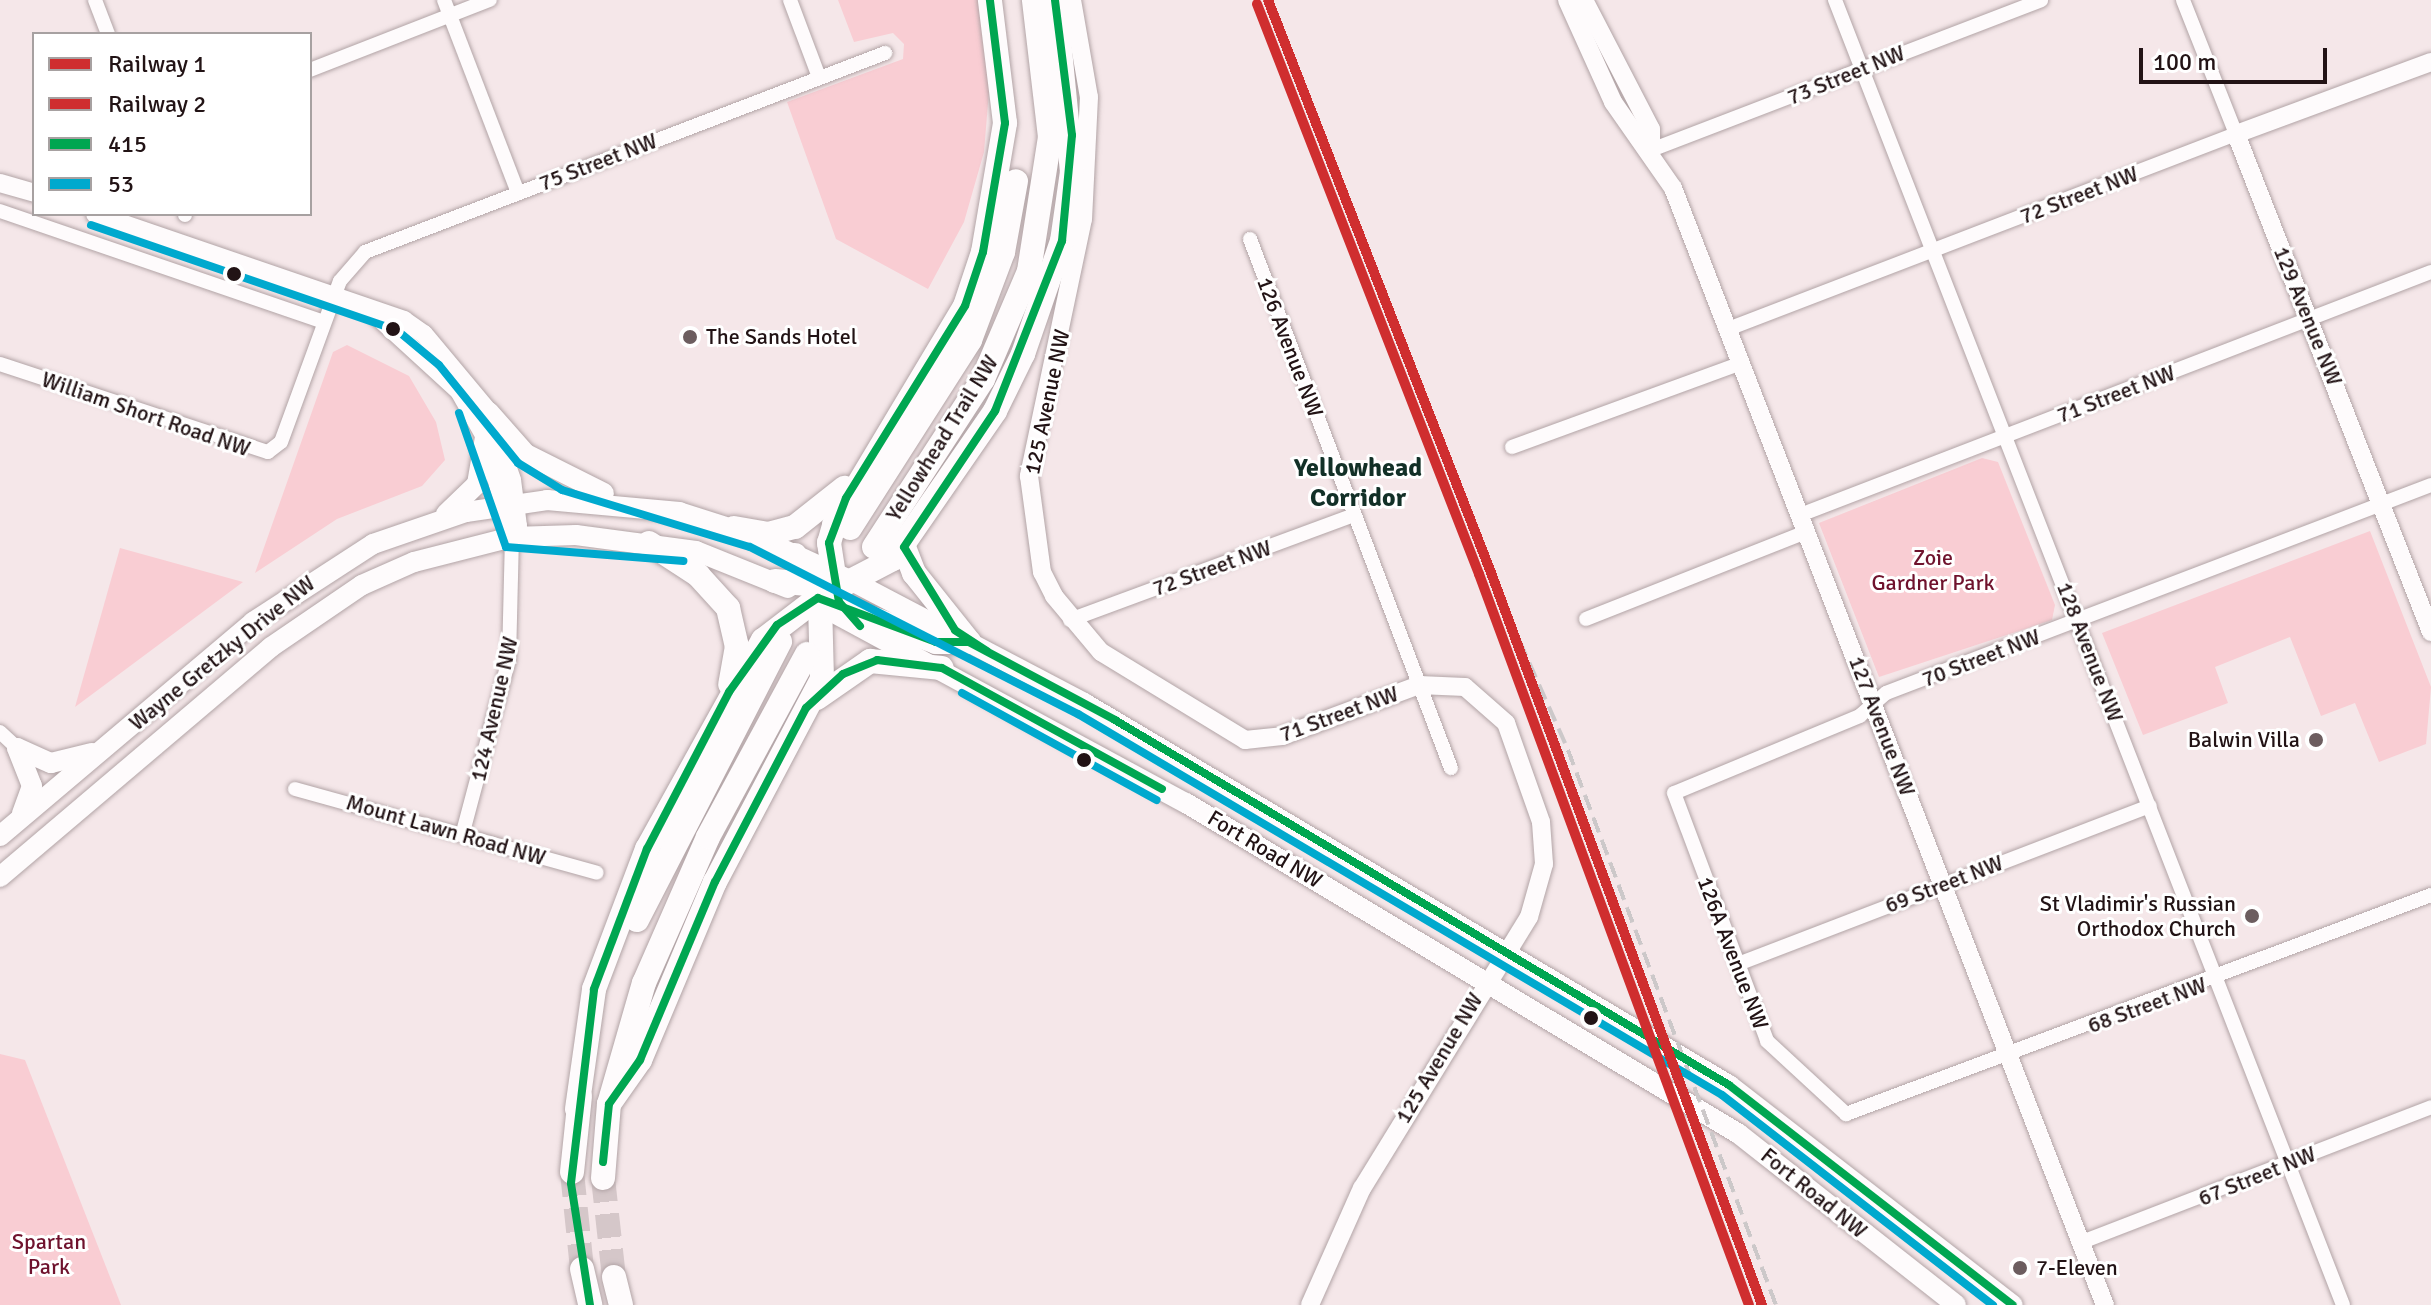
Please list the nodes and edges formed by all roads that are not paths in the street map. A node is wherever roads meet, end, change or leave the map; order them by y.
1 (95, 0) edge
2 (444, 0) edge
3 (490, 0) edge
4 (790, 0) edge
5 (990, 0) edge
6 (1005, 0) edge
7 (1034, 0) edge
8 (1055, 0) edge
9 (1072, 0) edge
10 (1567, 0) edge
11 (1584, 0) edge
12 (1835, 0) edge
13 (2041, 0) edge
14 (2183, 0) edge
15 (450, 15) junction
16 (107, 32) edge
17 (885, 53) dead end
18 (2431, 62) edge
19 (1862, 68) junction
20 (312, 69) edge
21 (819, 77) junction
22 (2236, 134) junction
23 (1651, 150) junction
24 (0, 183) edge
25 (32, 192) edge
26 (518, 193) junction
27 (0, 211) edge
28 (101, 216) edge
29 (1250, 239) dead end
30 (1933, 251) junction
31 (2431, 272) edge
32 (332, 298) junction
33 (374, 313) junction
34 (2309, 318) junction
35 (324, 322) junction
36 (1728, 329) junction
37 (1741, 363) junction
38 (0, 364) edge
39 (489, 412) junction
40 (485, 437) junction
41 (2006, 437) junction
42 (1512, 447) dead end
43 (866, 466) junction
44 (2431, 485) edge
45 (846, 498) junction
46 (626, 503) junction
47 (2382, 504) junction
48 (509, 505) junction
49 (1354, 515) junction
50 (441, 518) junction
51 (1803, 523) junction
52 (734, 528) junction
53 (850, 528) dead end
54 (512, 537) junction
55 (649, 543) junction
56 (874, 547) dead end
57 (904, 547) junction
58 (795, 555) joint
59 (775, 581) joint
60 (828, 592) junction
61 (1586, 619) dead end
62 (1070, 620) junction
63 (2078, 621) junction
64 (863, 629) joint
65 (2431, 632) edge
66 (772, 641) junction
67 (969, 642) junction
68 (816, 661) junction
69 (942, 668) junction
70 (1419, 685) junction
71 (729, 692) junction
72 (1874, 705) junction
73 (806, 708) junction
74 (0, 732) edge
75 (1258, 741) joint
76 (111, 744) junction
77 (17, 748) junction
78 (1451, 768) dead end
79 (295, 789) dead end
80 (1674, 793) joint
81 (2150, 806) junction
82 (18, 821) junction
83 (463, 832) junction
84 (0, 836) edge
85 (597, 873) dead end
86 (0, 877) edge
87 (1943, 884) junction
88 (2431, 895) edge
89 (1506, 954) junction
90 (1738, 964) junction
91 (2217, 980) junction
92 (1485, 983) junction
93 (2009, 1057) junction
94 (609, 1104) junction
95 (2431, 1107) edge
96 (577, 1109) junction
97 (1863, 1113) joint
98 (2288, 1163) junction
99 (572, 1172) tunnel mouth
100 (603, 1178) tunnel mouth
101 (2082, 1242) junction
102 (582, 1269) tunnel mouth
103 (614, 1277) tunnel mouth
104 (590, 1305) edge
105 (621, 1305) edge
106 (1310, 1305) edge
107 (1956, 1305) edge
108 (2013, 1305) edge
109 (2105, 1305) edge
110 (2343, 1305) edge

1 - 16 street
2 - 15 street
3 - 15 street
4 - 21 street
5 - 43 highway
6 - 53 highway, Yellowhead Trail NW
7 - 56 highway, Yellowhead Trail NW
8 - 57 highway
9 - 62 street, 125 Avenue NW
10 - 23 street, 127 Avenue NW
11 - 23 street, 127 Avenue NW
12 - 19 street, 128 Avenue NW
13 - 19 street, 73 Street NW
14 - 22 street, 129 Avenue NW
15 - 20 street
15 - 26 street
17 - 21 street, 75 Street NW
18 - 22 street, 72 Street NW
19 - 23 street, 73 Street NW
19 - 30 street, 128 Avenue NW
21 - 26 street, 75 Street NW
22 - 30 street, 72 Street NW
22 - 34 street, 129 Avenue NW
23 - 36 street, 127 Avenue NW
24 - 25 street
26 - 32 street, 75 Street NW
27 - 35 street
28 - 32 street
29 - 49 street, 126 Avenue NW
30 - 36 street, 72 Street NW
30 - 41 street, 128 Avenue NW
31 - 34 street, 71 Street NW
32 - 33 street
32 - 35 street, William Short Road NW
33 - 39 street
33 - 40 street
34 - 41 street, 71 Street NW
34 - 47 street, 129 Avenue NW
35 - 38 street, William Short Road NW
36 - 37 street, 127 Avenue NW
37 - 42 street
37 - 51 street, 127 Avenue NW
39 - 46 main road
39 - 48 street
40 - 48 street
40 - 50 main road
41 - 51 street, 71 Street NW
41 - 63 street, 128 Avenue NW
43 - 45 highway
43 - 52 highway
44 - 47 street, 70 Street NW
45 - 57 highway
45 - 60 highway
46 - 48 main road
46 - 52 main road
47 - 63 street, 70 Street NW
47 - 65 street, 129 Avenue NW
48 - 50 main road, Wayne Gretzky Drive NW
48 - 54 street
49 - 62 street, 72 Street NW
49 - 70 street, 126 Avenue NW
50 - 76 main road, Wayne Gretzky Drive NW
51 - 61 street, 71 Street NW
51 - 72 street, 127 Avenue NW
52 - 58 main road
54 - 55 main road
54 - 83 street, 124 Avenue NW
54 - 86 main road, Wayne Gretzky Drive NW
55 - 59 main road
55 - 71 highway
57 - 60 highway
57 - 67 highway
58 - 60 highway
59 - 60 highway
60 - 64 highway
60 - 66 highway
60 - 67 highway
60 - 68 highway
62 - 75 street, 125 Avenue NW
63 - 72 street, 70 Street NW
63 - 81 street, 128 Avenue NW
64 - 69 main road, Fort Road NW
66 - 68 highway
66 - 71 highway
66 - 96 highway
67 - 89 main road, Fort Road NW
68 - 73 highway
68 - 94 highway
69 - 73 highway
69 - 92 main road, Fort Road NW
70 - 75 street, 71 Street NW
70 - 78 street, 126 Avenue NW
70 - 89 street, 125 Avenue NW
71 - 96 highway
72 - 80 street, 70 Street NW
72 - 87 street, 127 Avenue NW
73 - 94 highway
74 - 77 street
76 - 77 main road
76 - 82 main road, Wayne Gretzky Drive NW
77 - 82 main road
79 - 83 street, Mount Lawn Road NW
80 - 90 street, 126A Avenue NW
81 - 87 street, 69 Street NW
81 - 91 street, 128 Avenue NW
82 - 84 main road, Wayne Gretzky Drive NW
83 - 85 street, Mount Lawn Road NW
87 - 90 street, 69 Street NW
87 - 93 street, 127 Avenue NW
88 - 91 street, 68 Street NW
89 - 92 street, 125 Avenue NW
89 - 108 main road, Fort Road NW
90 - 97 street, 126A Avenue NW
91 - 93 street, 68 Street NW
91 - 98 street, 128 Avenue NW
92 - 106 street, 125 Avenue NW
92 - 107 main road, Fort Road NW
93 - 97 street, 68 Street NW
93 - 101 street, 127 Avenue NW
94 - 100 highway
95 - 98 street, 67 Street NW
96 - 99 highway
98 - 101 street, 67 Street NW
98 - 110 street, 128 Avenue NW
101 - 109 street, 127 Avenue NW
102 - 104 highway
103 - 105 highway

